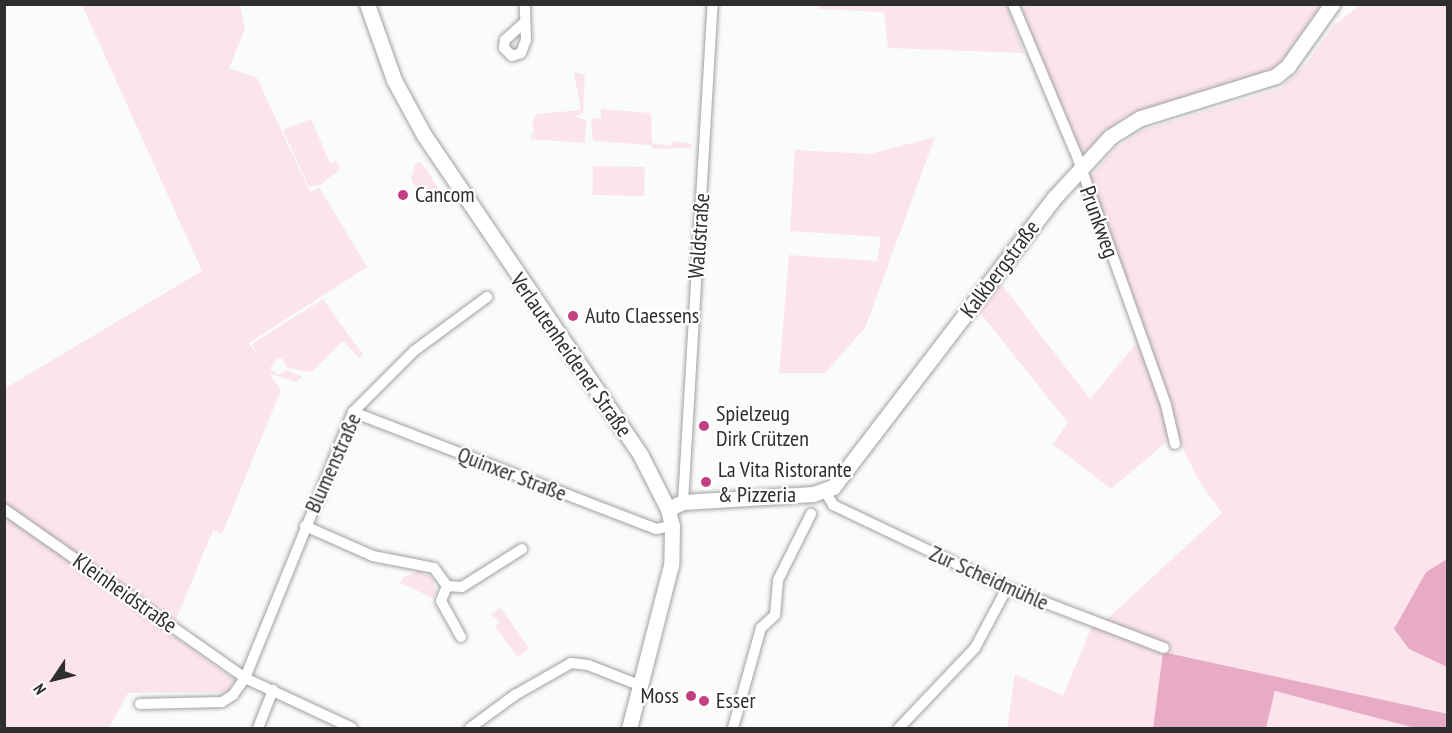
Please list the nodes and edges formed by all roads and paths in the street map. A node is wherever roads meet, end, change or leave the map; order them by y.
1 (367, 4) edge
2 (525, 4) edge
3 (713, 4) edge
4 (1013, 4) edge
5 (1332, 4) edge
6 (525, 22) dead end
7 (1080, 167) junction
8 (487, 297) dead end
9 (353, 412) junction
10 (1175, 444) dead end
11 (825, 491) junction
12 (683, 502) junction
13 (4, 509) edge
14 (668, 509) junction
15 (811, 514) dead end
16 (305, 526) junction
17 (672, 526) junction
18 (522, 549) dead end
19 (447, 586) junction
20 (1007, 588) junction
21 (461, 637) dead end
22 (1164, 648) dead end
23 (245, 678) junction
24 (639, 685) junction
25 (273, 690) junction
26 (140, 704) dead end
27 (258, 729) edge
28 (352, 729) edge
29 (471, 729) edge
30 (629, 729) edge
31 (733, 729) edge
32 (899, 729) edge

1 - 14 street, Verlautenheidener Straße
2 - 6 street
3 - 12 street, Waldstraße
4 - 7 street, Prunkweg
5 - 7 street, Kalkbergstraße
7 - 10 street, Prunkweg
7 - 11 street, Kalkbergstraße
8 - 9 street, Blumenstraße
9 - 16 street, Blumenstraße
9 - 17 street, Quinxer Straße
11 - 12 street
11 - 20 street, Zur Scheidmühle
12 - 14 street
13 - 23 street, Kleinheidstraße
14 - 17 street, Verlautenheidener Straße
15 - 31 street
16 - 19 street
16 - 23 street, Blumenstraße
17 - 24 street, Verlautenheidener Straße
18 - 19 street
19 - 21 street
20 - 22 street, Zur Scheidmühle
20 - 32 street
23 - 25 street, Kleinheidstraße
23 - 26 street
24 - 29 street
24 - 30 street, Verlautenheidener Straße
25 - 27 street
25 - 28 street, Kleinheidstraße

